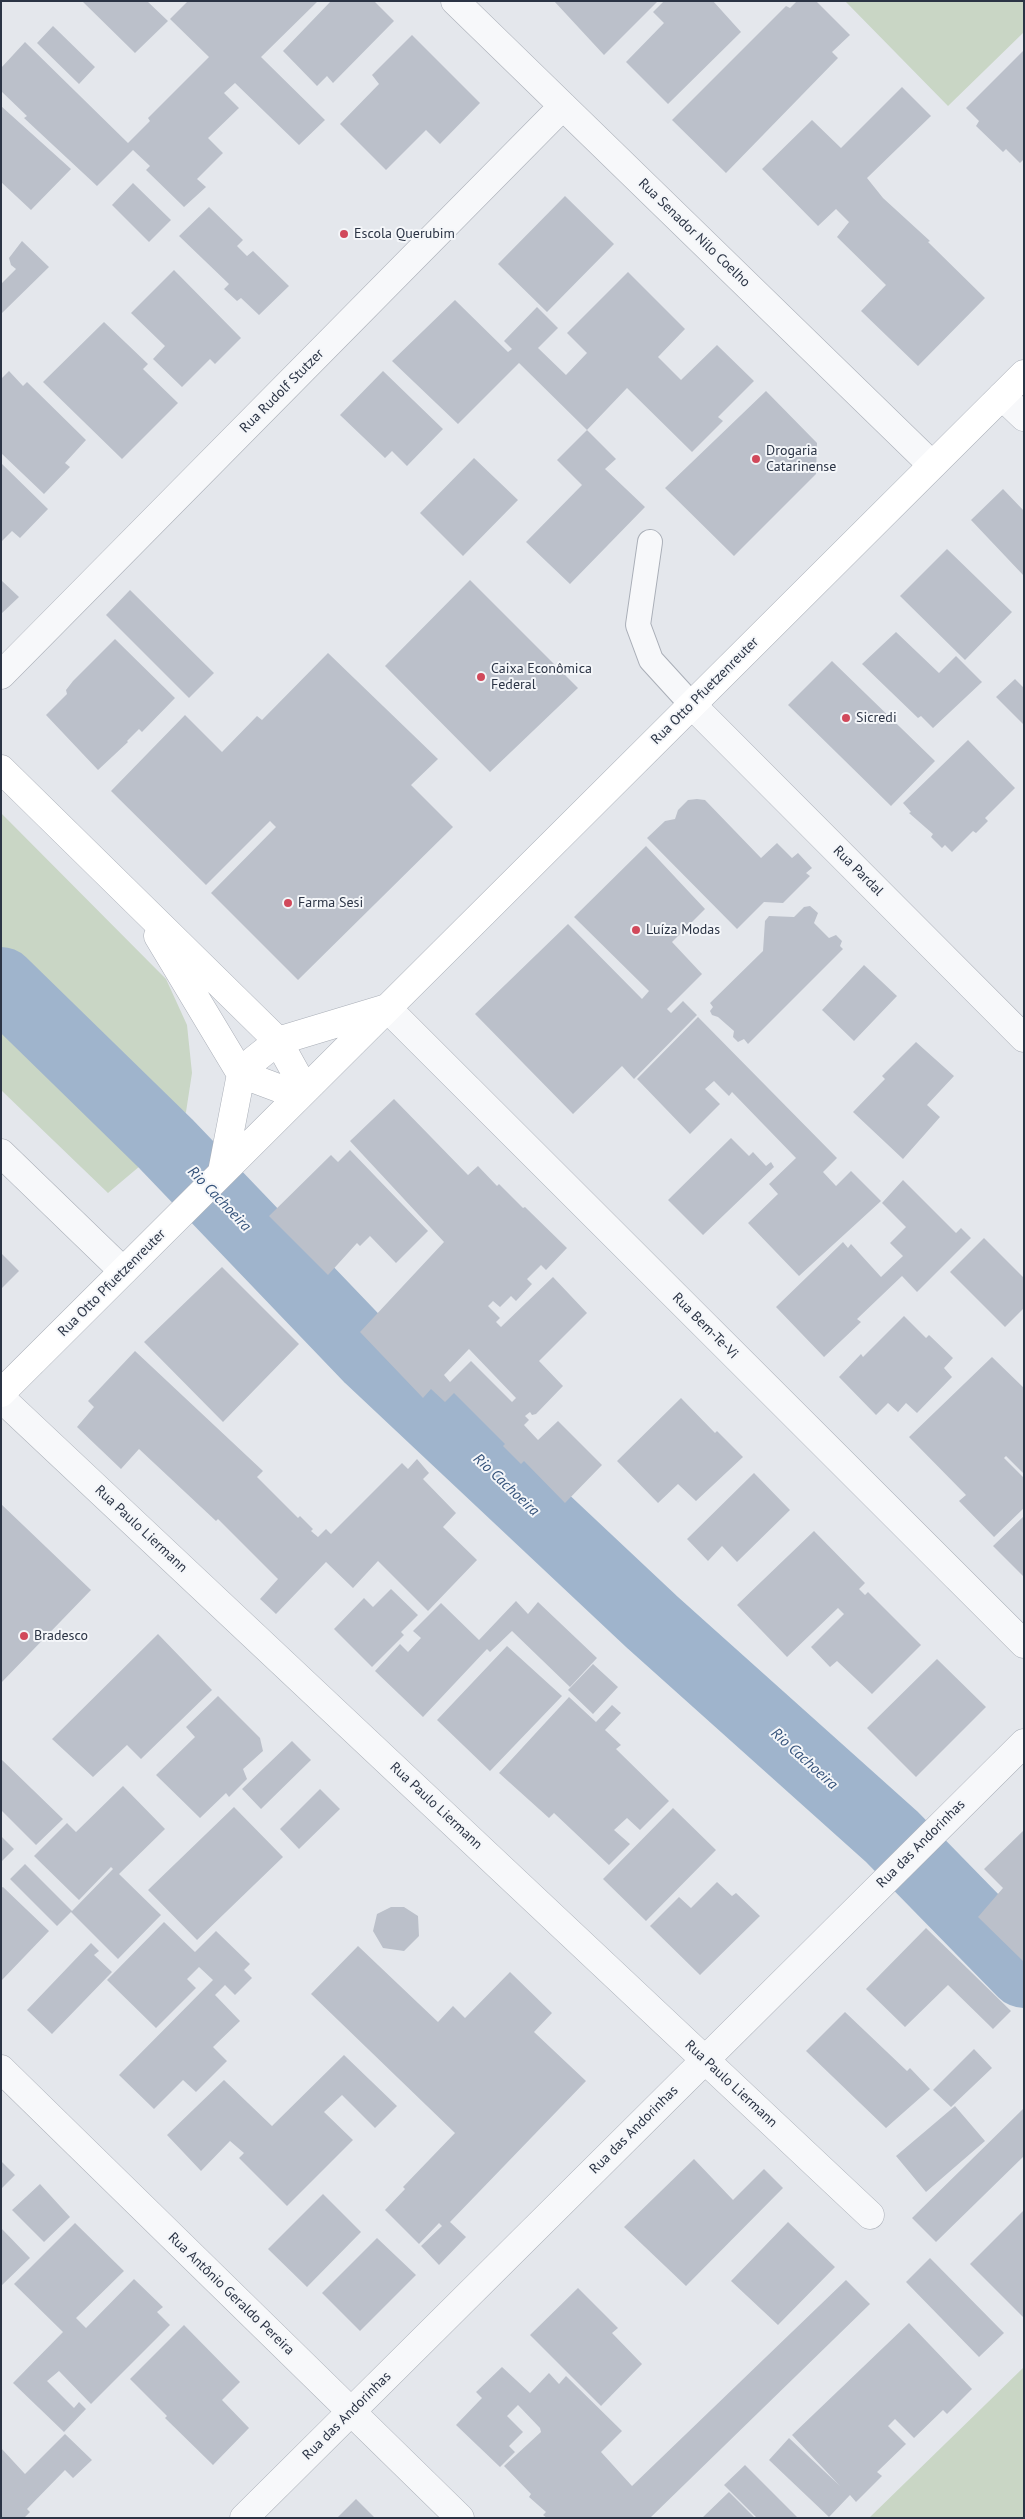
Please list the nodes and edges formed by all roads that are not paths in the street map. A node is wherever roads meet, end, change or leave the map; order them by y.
1 (455, 1) edge
2 (563, 106) junction
3 (1024, 374) edge
4 (1002, 396) junction
5 (1024, 417) edge
6 (932, 465) junction
7 (650, 542) dead end
8 (1, 675) edge
9 (692, 705) junction
10 (1, 769) edge
11 (139, 905) junction
12 (387, 1008) junction
13 (1024, 1038) edge
14 (278, 1041) junction
15 (241, 1074) junction
16 (303, 1092) junction
17 (1, 1153) edge
18 (222, 1172) junction
19 (123, 1272) junction
20 (1, 1393) edge
21 (1, 1398) edge
22 (1024, 1644) edge
23 (1024, 1743) edge
24 (705, 2060) junction
25 (1, 2069) edge
26 (870, 2215) dead end
27 (351, 2411) junction
28 (244, 2518) edge
29 (460, 2518) edge

1 - 2 street, Rua Senador Nilo Coelho
2 - 6 street, Rua Senador Nilo Coelho
2 - 8 street, Rua Rudolf Stutzer
3 - 4 main road, Rua Otto Pfuetzenreuter
4 - 5 street
4 - 6 main road, Rua Otto Pfuetzenreuter
6 - 9 main road, Rua Otto Pfuetzenreuter
7 - 9 lane
9 - 12 main road, Rua Otto Pfuetzenreuter
9 - 13 street, Rua Pardal
10 - 11 main road
11 - 14 main road
11 - 15 main road
12 - 14 main road, Rua Otto Pfuetzenreuter
12 - 16 main road, Rua Otto Pfuetzenreuter
12 - 22 street, Rua Bem-Te-Vi
14 - 15 main road, Rua Otto Pfuetzenreuter
14 - 16 main road
15 - 16 main road
15 - 18 main road
16 - 18 main road, Rua Otto Pfuetzenreuter
17 - 19 street
18 - 19 main road, Rua Otto Pfuetzenreuter
19 - 20 main road, Rua Otto Pfuetzenreuter
21 - 24 street, Rua Paulo Liermann
23 - 24 street, Rua das Andorinhas
24 - 26 street, Rua Paulo Liermann
24 - 27 street, Rua das Andorinhas
25 - 27 street, Rua Antônio Geraldo Pereira
27 - 28 street, Rua das Andorinhas
27 - 29 street, Rua Antônio Geraldo Pereira

